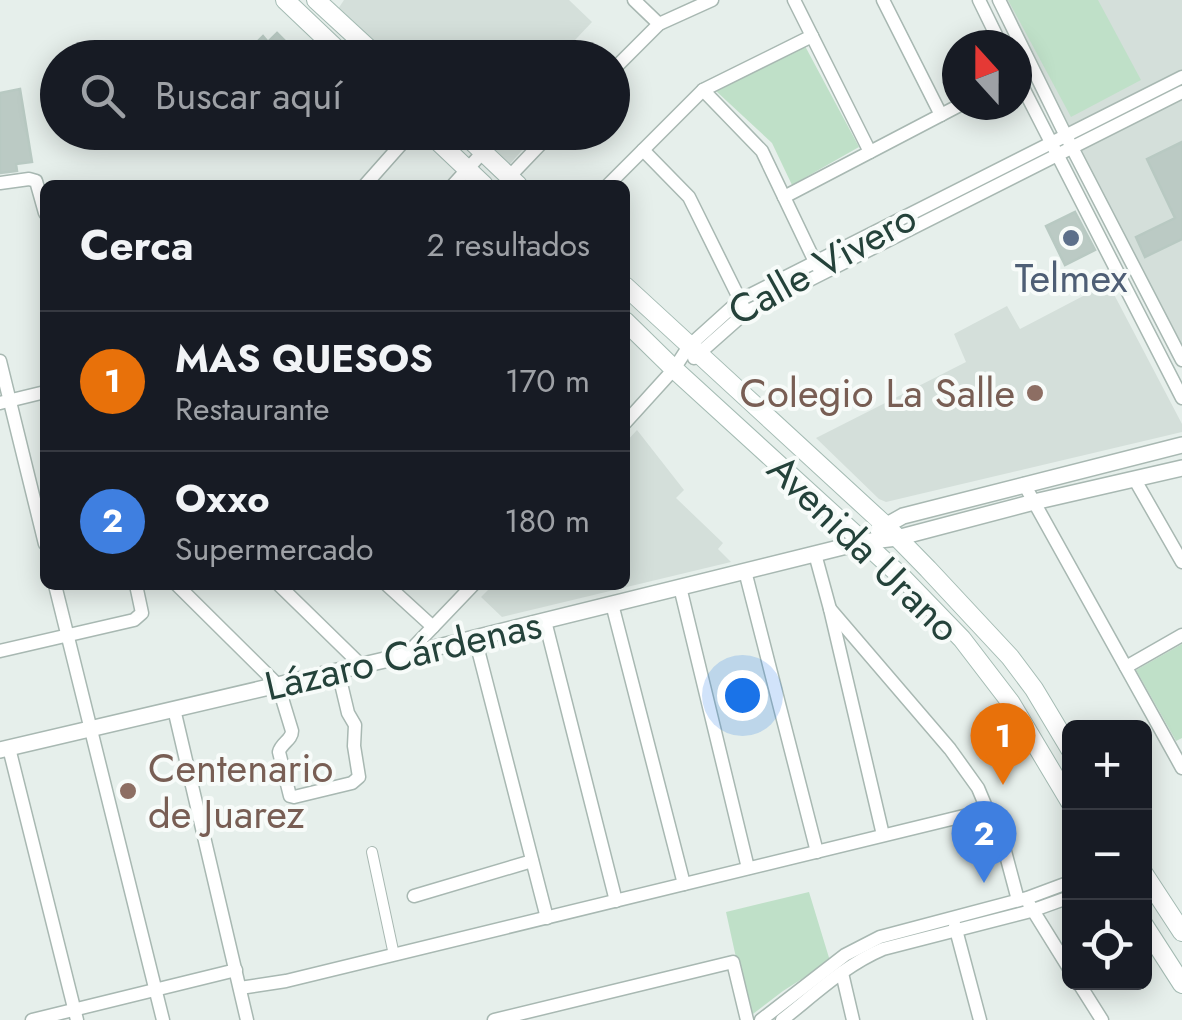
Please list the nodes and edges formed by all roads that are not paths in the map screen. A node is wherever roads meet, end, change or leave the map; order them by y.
1 (286, 0) edge
2 (316, 0) edge
3 (634, 0) edge
4 (712, 0) edge
5 (794, 0) edge
6 (883, 0) edge
7 (979, 0) edge
8 (999, 0) edge
9 (332, 15) junction
10 (659, 24) junction
11 (994, 30) edge
12 (316, 31) junction
13 (812, 36) junction
14 (326, 40) edge
15 (359, 40) edge
16 (630, 53) edge
17 (1182, 77) edge
18 (703, 90) junction
19 (1182, 92) edge
20 (1032, 106) edge
21 (941, 115) joint
22 (1069, 142) junction
23 (396, 150) edge
24 (447, 150) edge
25 (538, 150) edge
26 (643, 150) junction
27 (1054, 150) junction
28 (484, 152) joint
29 (870, 152) junction
30 (468, 169) junction
31 (369, 180) edge
32 (458, 180) edge
33 (479, 180) edge
34 (513, 180) edge
35 (515, 180) edge
36 (613, 180) edge
37 (0, 184) edge
38 (40, 195) edge
39 (784, 196) junction
40 (818, 268) junction
41 (630, 291) edge
42 (1152, 302) junction
43 (743, 306) junction
44 (1136, 311) junction
45 (630, 326) edge
46 (693, 350) junction
47 (1182, 360) edge
48 (0, 361) edge
49 (674, 369) junction
50 (40, 393) edge
51 (1182, 398) edge
52 (5, 402) edge
53 (630, 417) edge
54 (796, 444) junction
55 (1182, 445) edge
56 (777, 464) junction
57 (1182, 468) edge
58 (1135, 480) junction
59 (1024, 484) junction
60 (1034, 502) junction
61 (40, 526) edge
62 (891, 531) junction
63 (863, 542) junction
64 (815, 554) junction
65 (1182, 562) edge
66 (746, 571) junction
67 (680, 588) junction
68 (56, 590) edge
69 (137, 590) edge
70 (182, 590) edge
71 (284, 590) edge
72 (392, 590) edge
73 (468, 590) edge
74 (612, 604) junction
75 (830, 610) junction
76 (545, 620) junction
77 (432, 627) junction
78 (68, 636) junction
79 (1182, 636) edge
80 (476, 638) junction
81 (0, 651) edge
82 (406, 655) junction
83 (362, 666) junction
84 (1126, 667) junction
85 (338, 671) junction
86 (278, 685) junction
87 (174, 709) junction
88 (90, 728) junction
89 (1062, 736) edge
90 (1177, 748) edge
91 (5, 749) edge
92 (1182, 768) edge
93 (1062, 788) edge
94 (883, 835) junction
95 (1002, 840) dead end
96 (372, 852) dead end
97 (817, 852) junction
98 (532, 861) junction
99 (748, 868) junction
100 (684, 884) junction
101 (1062, 886) edge
102 (1152, 886) edge
103 (414, 896) dead end
104 (1062, 898) edge
105 (616, 901) junction
106 (1025, 903) junction
107 (548, 918) junction
108 (954, 923) junction
109 (1182, 932) edge
110 (1152, 935) edge
111 (394, 955) junction
112 (1062, 958) edge
113 (1178, 967) edge
114 (236, 970) junction
115 (842, 973) junction
116 (240, 988) junction
117 (155, 990) junction
118 (1083, 990) edge
119 (76, 1015) edge
120 (32, 1020) edge
121 (162, 1020) edge
122 (247, 1020) edge
123 (494, 1020) edge
124 (747, 1020) edge
125 (761, 1020) edge
126 (782, 1020) edge
127 (852, 1020) edge
128 (980, 1020) edge
129 (1102, 1020) edge

1 - 12 main road
2 - 9 main road
3 - 10 street
4 - 10 street
5 - 13 street
6 - 21 street
7 - 11 street
8 - 22 street
9 - 12 main road
9 - 15 main road
10 - 16 street
12 - 14 main road
13 - 18 street
13 - 29 street
17 - 22 street, Calle Vivero
18 - 26 street
18 - 39 street
19 - 22 street, Calle Vivero
20 - 27 street
21 - 29 street
22 - 27 street, Calle Vivero
22 - 42 street
23 - 31 street
24 - 30 main road
25 - 35 street
26 - 36 street
26 - 43 street
27 - 40 street, Calle Vivero
27 - 44 street
28 - 30 street
28 - 34 main road
29 - 39 street
30 - 32 street
30 - 33 main road
37 - 38 street
39 - 40 street
40 - 43 street, Calle Vivero
41 - 46 main road, Avenida Urano
42 - 44 street
42 - 47 street
43 - 46 street, Calle Vivero
44 - 51 street
45 - 49 main road, Avenida Urano
46 - 49 street, Calle Vivero
46 - 54 main road, Avenida Urano
48 - 52 street
49 - 53 street, Calle Vivero
49 - 56 main road, Avenida Urano
50 - 52 street
52 - 61 street
54 - 56 main road
54 - 62 main road, Avenida Urano
55 - 59 street
56 - 63 main road, Avenida Urano
57 - 58 street
58 - 60 street
58 - 65 street
59 - 60 street
59 - 62 street
60 - 62 street
60 - 84 street
62 - 63 street, Lázaro Cárdenas
62 - 89 main road, Avenida Urano
63 - 64 street, Lázaro Cárdenas
63 - 93 main road, Avenida Urano
64 - 66 street, Lázaro Cárdenas
64 - 75 street
66 - 67 street, Lázaro Cárdenas
66 - 97 street
67 - 74 street, Lázaro Cárdenas
67 - 99 street
68 - 78 street
69 - 78 street
70 - 86 street
71 - 83 street
72 - 77 street
73 - 77 street
74 - 76 street, Lázaro Cárdenas
74 - 100 street
75 - 94 street
75 - 94 street
76 - 80 street, Lázaro Cárdenas
76 - 105 street
77 - 82 street
78 - 81 street
78 - 88 street
79 - 84 street
80 - 82 street, Lázaro Cárdenas
80 - 98 street
82 - 83 street, Lázaro Cárdenas
83 - 85 street, Lázaro Cárdenas
84 - 90 street
85 - 86 street, Lázaro Cárdenas
85 - 86 street
86 - 87 street, Lázaro Cárdenas
87 - 88 street, Lázaro Cárdenas
87 - 114 street
88 - 91 street, Lázaro Cárdenas
88 - 117 street
90 - 92 street
91 - 119 street
94 - 97 street
95 - 106 street
96 - 111 street
97 - 99 street
98 - 103 street
98 - 107 street
99 - 100 street
100 - 105 street
101 - 106 street
102 - 109 main road
104 - 106 street
105 - 107 street
106 - 108 street
106 - 112 street
107 - 111 street
108 - 115 street
108 - 125 street
108 - 128 street
110 - 113 main road
111 - 116 street
114 - 116 street
114 - 117 street
115 - 126 street
115 - 127 street
116 - 122 street
117 - 119 street
117 - 121 street
118 - 129 street
119 - 120 street
123 - 124 street

